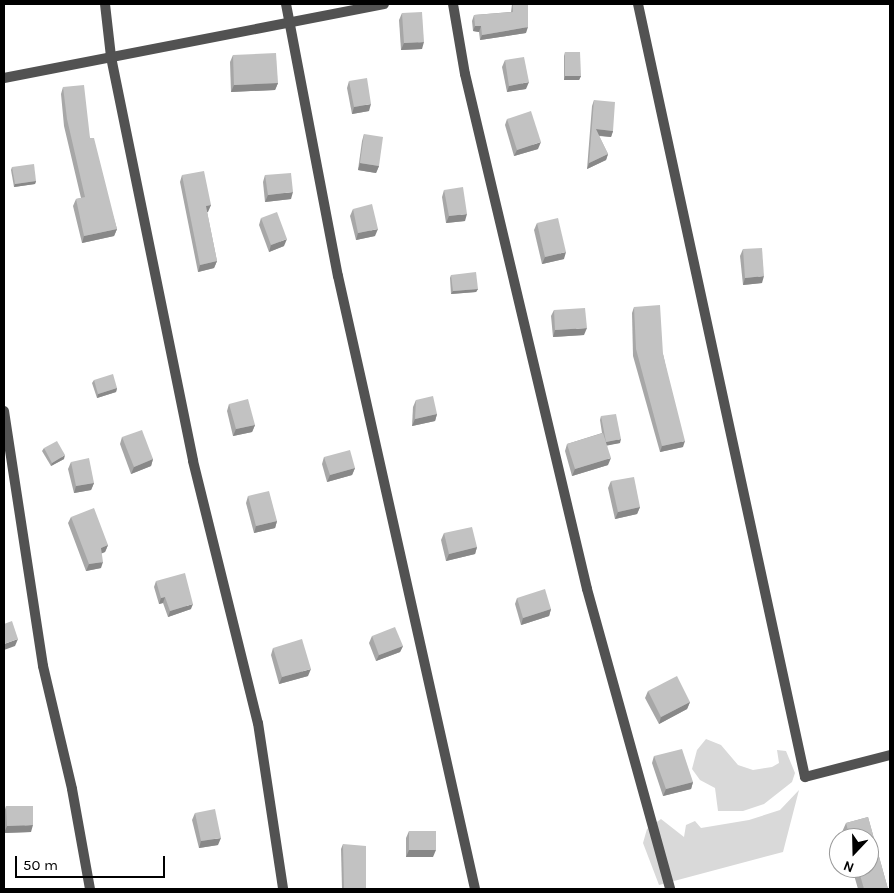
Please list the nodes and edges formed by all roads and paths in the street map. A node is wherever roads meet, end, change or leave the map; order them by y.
1 (105, 4) edge
2 (286, 4) edge
3 (384, 4) edge
4 (453, 4) edge
5 (638, 4) edge
6 (290, 23) junction
7 (111, 57) junction
8 (4, 78) edge
9 (4, 411) edge
10 (890, 756) edge
11 (90, 889) edge
12 (283, 889) edge
13 (475, 889) edge
14 (670, 889) edge

1 - 7 street
2 - 6 street
3 - 6 street
4 - 14 street
5 - 10 street
6 - 7 street
6 - 13 street
7 - 8 street
7 - 12 street
9 - 11 street

